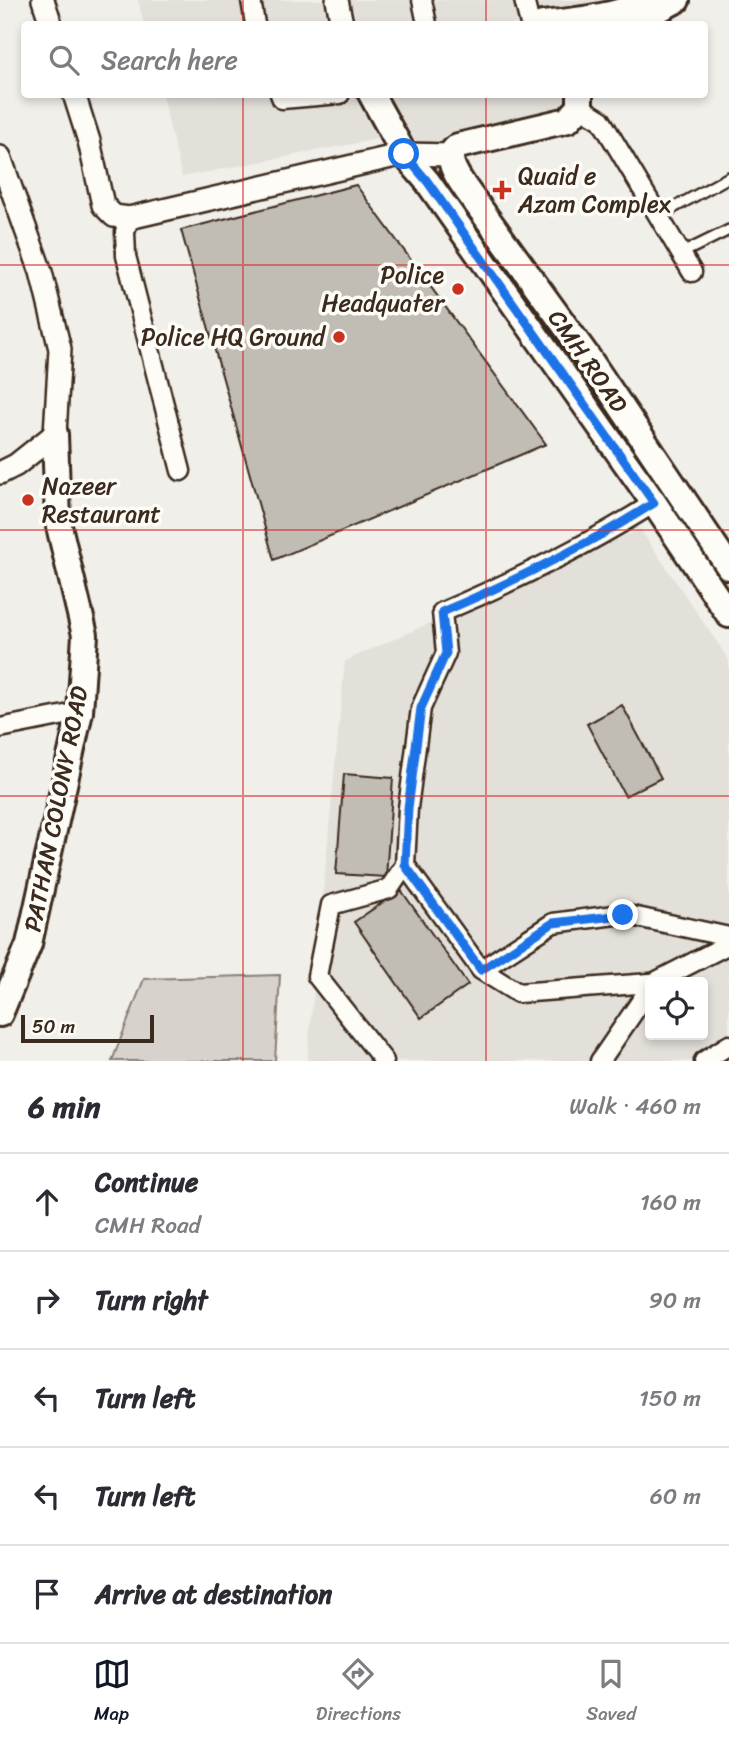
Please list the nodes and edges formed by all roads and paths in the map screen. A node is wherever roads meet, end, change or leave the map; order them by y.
1 (43, 0) edge
2 (251, 0) edge
3 (337, 0) edge
4 (422, 0) edge
5 (524, 0) edge
6 (652, 0) edge
7 (677, 0) edge
8 (50, 21) edge
9 (255, 21) edge
10 (341, 21) edge
11 (427, 21) edge
12 (529, 21) edge
13 (573, 21) edge
14 (635, 21) edge
15 (75, 98) edge
16 (373, 98) edge
17 (580, 101) edge
18 (404, 154) junction
19 (451, 155) junction
20 (0, 158) edge
21 (729, 177) edge
22 (659, 216) junction
23 (129, 218) junction
24 (729, 230) edge
25 (680, 254) junction
26 (692, 272) dead end
27 (55, 434) junction
28 (662, 469) junction
29 (181, 471) dead end
30 (0, 473) edge
31 (0, 480) edge
32 (639, 482) junction
33 (654, 503) junction
34 (729, 567) edge
35 (729, 615) edge
36 (80, 712) junction
37 (0, 727) edge
38 (405, 865) junction
39 (729, 937) edge
40 (729, 944) edge
41 (481, 970) junction
42 (667, 977) edge
43 (645, 985) edge
44 (645, 995) edge
45 (0, 1014) edge
46 (729, 1045) edge
47 (384, 1061) edge
48 (600, 1061) edge
49 (704, 1061) edge

1 - 8 street
2 - 9 street
3 - 10 street
4 - 11 street
5 - 12 street
6 - 13 main road
7 - 14 main road
15 - 23 street
16 - 18 main road, CMH ROAD
17 - 19 main road
17 - 22 street
18 - 19 street
18 - 23 street
18 - 32 main road, CMH ROAD
19 - 28 main road, CMH ROAD
20 - 27 street
21 - 22 lane
22 - 25 street
23 - 29 street
24 - 25 lane
25 - 26 street
27 - 30 street
27 - 36 main road, PATHAN COLONY ROAD
28 - 32 main road
28 - 34 main road, CMH ROAD
30 - 31 street
32 - 33 main road, CMH ROAD
33 - 35 main road, CMH ROAD
33 - 38 street
36 - 37 street
36 - 45 main road, PATHAN COLONY ROAD
38 - 41 street
38 - 47 street
39 - 41 street
40 - 42 street
41 - 43 street
44 - 48 street
46 - 49 street

